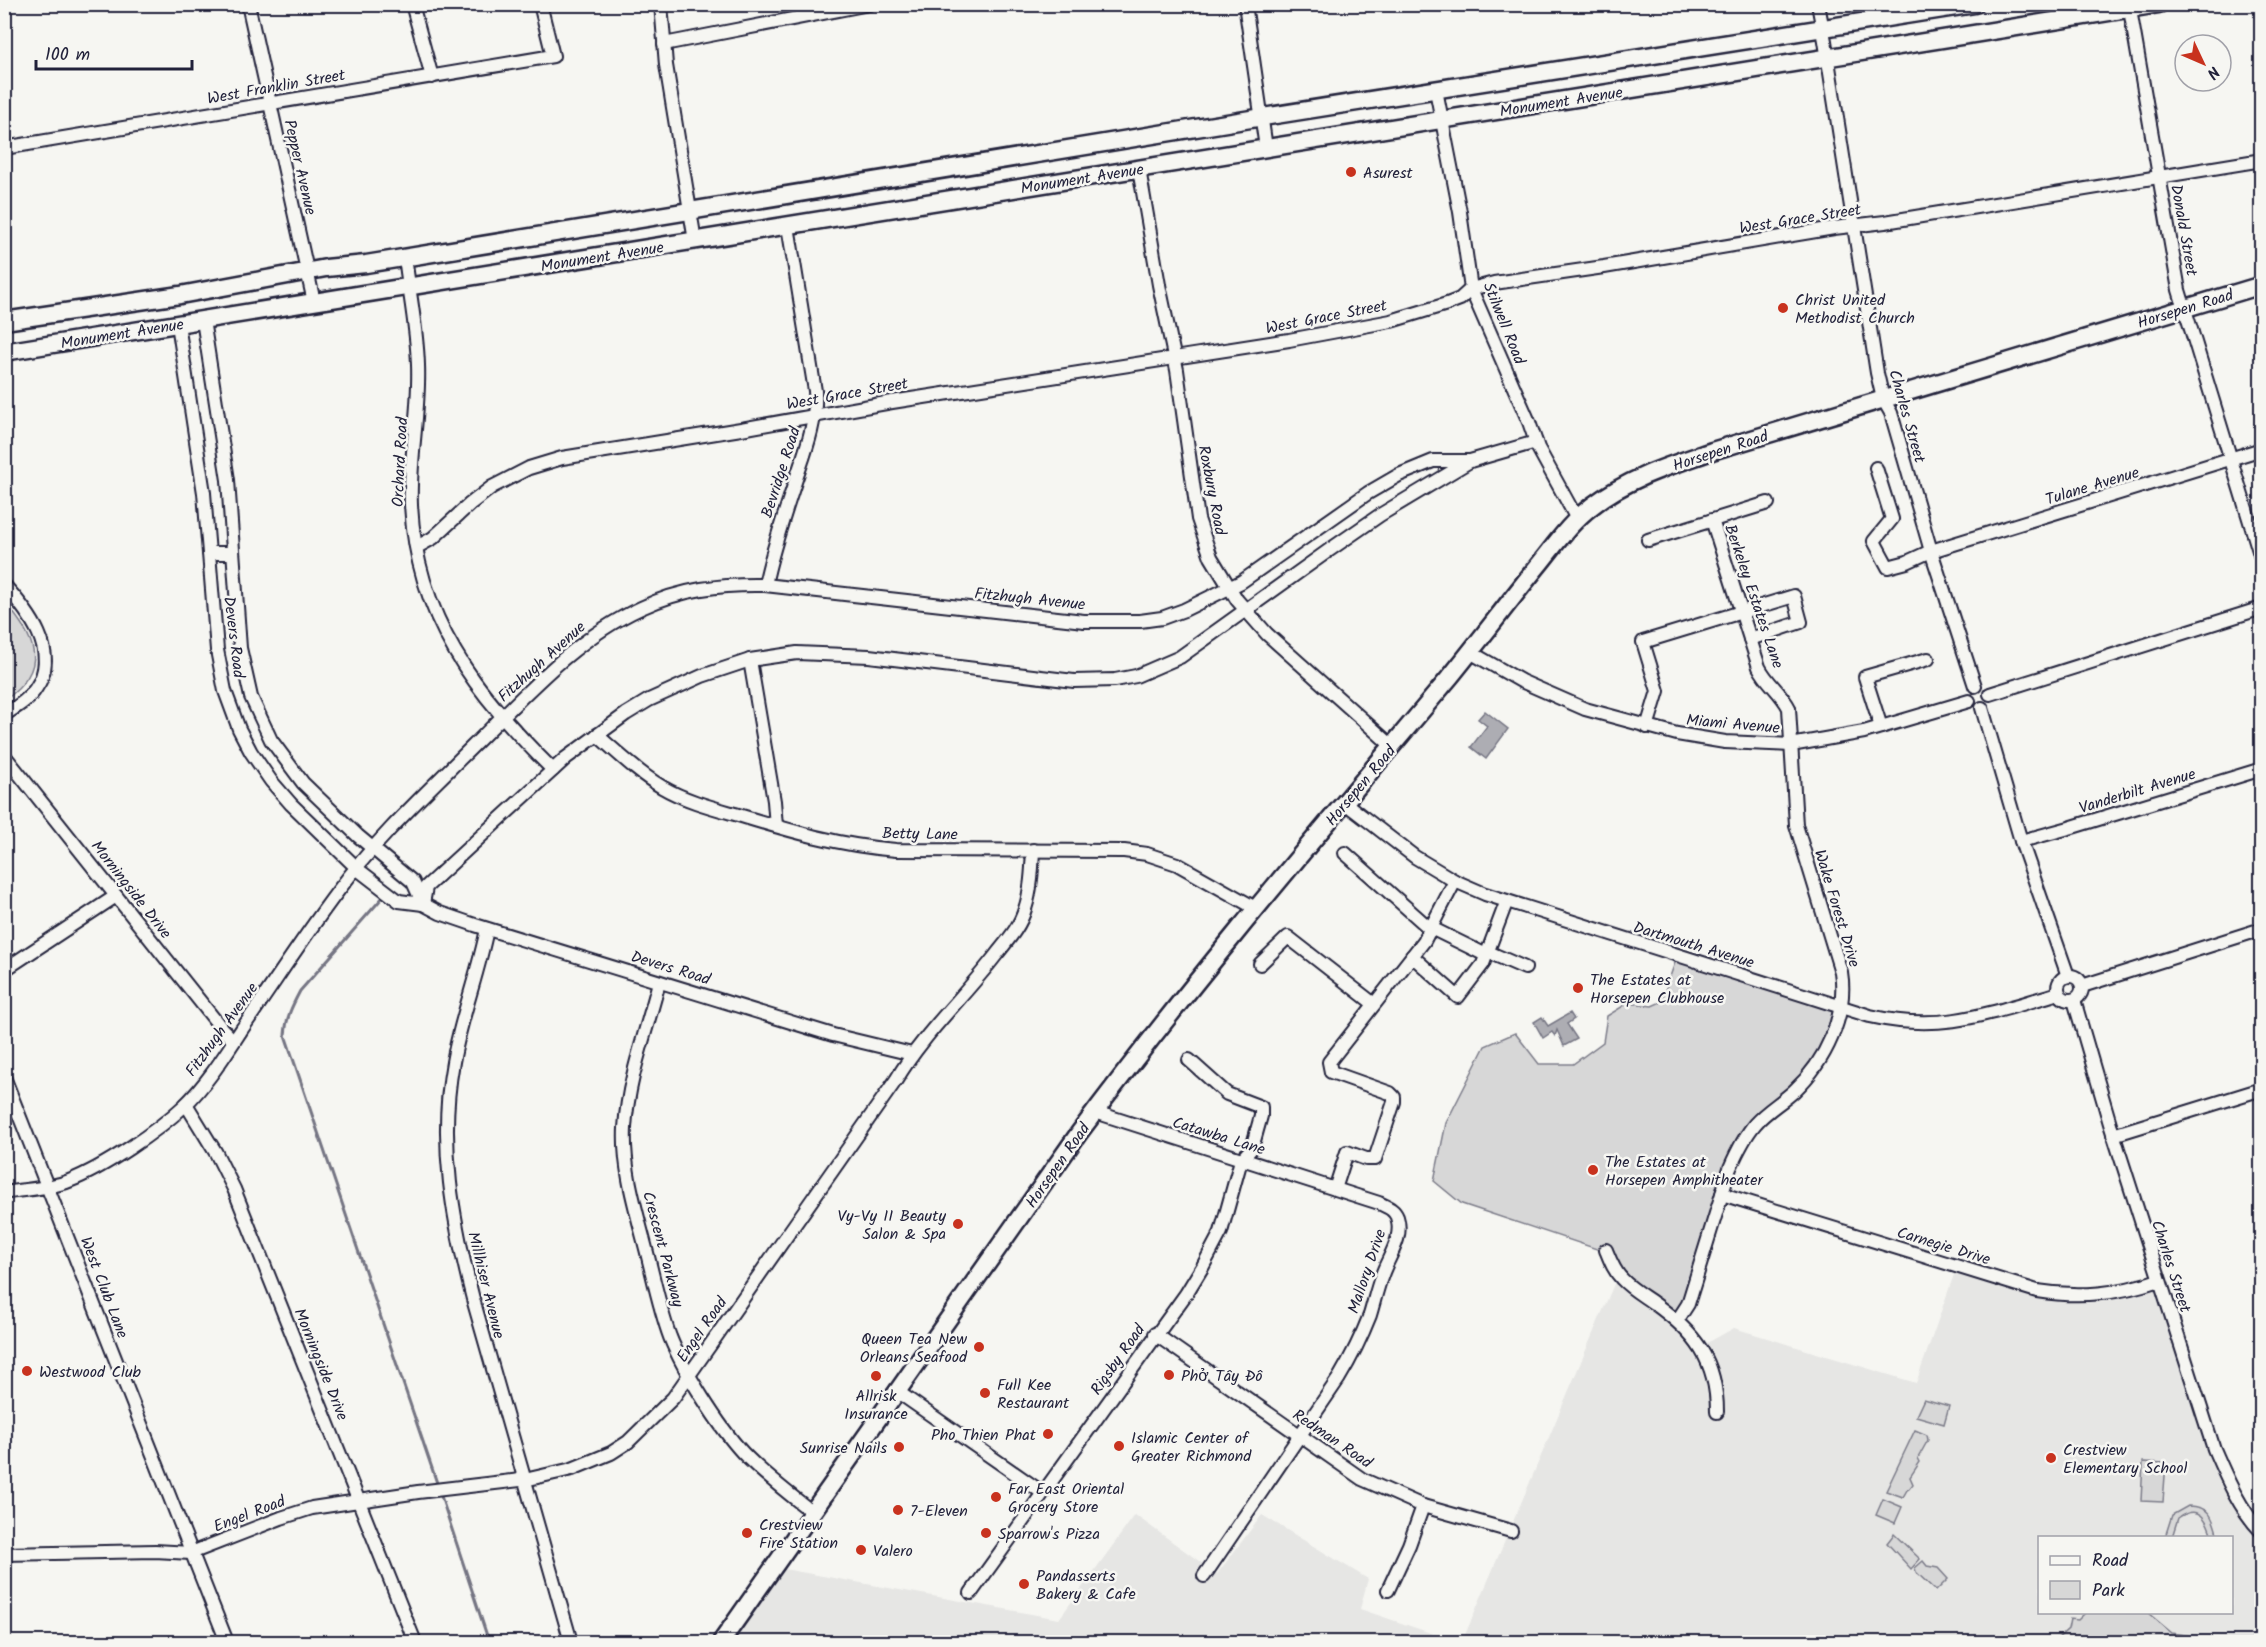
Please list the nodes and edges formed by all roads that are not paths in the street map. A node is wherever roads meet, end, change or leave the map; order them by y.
1 (248, 4) edge
2 (412, 4) edge
3 (540, 4) edge
4 (662, 4) edge
5 (869, 4) edge
6 (1245, 4) edge
7 (1818, 4) edge
8 (1975, 4) edge
9 (2158, 4) edge
10 (2129, 7) edge
11 (1823, 28) junction
12 (664, 44) junction
13 (1827, 58) junction
14 (432, 77) junction
15 (1436, 90) junction
16 (270, 104) junction
17 (1263, 117) junction
18 (1443, 120) junction
19 (4, 148) edge
20 (1266, 148) junction
21 (2262, 160) edge
22 (1139, 169) junction
23 (2158, 178) junction
24 (690, 210) junction
25 (788, 226) junction
26 (1854, 226) junction
27 (695, 241) junction
28 (405, 256) junction
29 (308, 272) junction
30 (2262, 285) edge
31 (409, 287) junction
32 (1471, 289) junction
33 (180, 295) junction
34 (314, 302) junction
35 (2185, 309) junction
36 (203, 320) junction
37 (4, 321) edge
38 (181, 324) junction
39 (4, 352) edge
40 (1174, 358) junction
41 (1883, 399) junction
42 (814, 416) junction
43 (1536, 442) junction
44 (2262, 449) edge
45 (2230, 459) junction
46 (1470, 461) junction
47 (1876, 468) dead end
48 (1768, 503) dead end
49 (1577, 519) junction
50 (1712, 520) junction
51 (1648, 540) dead end
52 (417, 547) junction
53 (1931, 551) junction
54 (209, 553) junction
55 (233, 553) junction
56 (2262, 561) edge
57 (4, 585) edge
58 (765, 585) junction
59 (1229, 588) junction
60 (2262, 608) edge
61 (1246, 611) junction
62 (1742, 614) junction
63 (1750, 639) junction
64 (1470, 652) junction
65 (1928, 659) dead end
66 (750, 660) junction
67 (1975, 686) junction
68 (1990, 694) junction
69 (1969, 702) junction
70 (1982, 708) junction
71 (4, 715) edge
72 (503, 717) junction
73 (1647, 727) junction
74 (1881, 727) junction
75 (597, 735) junction
76 (1791, 745) junction
77 (1392, 746) junction
78 (4, 756) edge
79 (2262, 769) edge
80 (553, 770) junction
81 (1345, 803) junction
82 (776, 826) junction
83 (2021, 841) junction
84 (372, 847) junction
85 (1033, 850) junction
86 (1345, 853) dead end
87 (356, 866) junction
88 (1455, 881) junction
89 (116, 896) junction
90 (1506, 903) junction
91 (423, 904) junction
92 (1257, 909) junction
93 (1432, 928) junction
94 (487, 929) junction
95 (2262, 929) edge
96 (1487, 953) junction
97 (1412, 956) junction
98 (1260, 964) dead end
99 (1525, 969) dead end
100 (4, 970) edge
101 (2068, 976) junction
102 (659, 982) junction
103 (2082, 986) junction
104 (2058, 993) junction
105 (2074, 1000) junction
106 (1374, 1004) junction
107 (1841, 1007) junction
108 (234, 1041) junction
109 (912, 1054) junction
110 (1189, 1059) dead end
111 (4, 1077) edge
112 (2262, 1089) edge
113 (186, 1104) junction
114 (1095, 1112) junction
115 (2114, 1134) junction
116 (1241, 1160) junction
117 (49, 1187) junction
118 (1335, 1189) junction
119 (4, 1193) edge
120 (1722, 1194) junction
121 (1606, 1250) dead end
122 (2159, 1280) junction
123 (1677, 1320) junction
124 (1155, 1334) junction
125 (689, 1375) junction
126 (898, 1392) junction
127 (1717, 1412) dead end
128 (1300, 1436) junction
129 (523, 1479) junction
130 (1042, 1493) junction
131 (359, 1501) junction
132 (1423, 1506) junction
133 (812, 1512) junction
134 (1512, 1531) dead end
135 (2262, 1532) edge
136 (191, 1553) junction
137 (4, 1554) edge
138 (1204, 1576) dead end
139 (1388, 1590) dead end
140 (971, 1593) dead end
141 (227, 1642) edge
142 (415, 1642) edge
143 (570, 1642) edge
144 (721, 1642) edge

1 - 16 street, Pepper Avenue
2 - 14 street
3 - 14 street, West Franklin Street
4 - 12 street
5 - 12 street
6 - 17 street
7 - 11 street, Charles Street
8 - 11 street, Monument Avenue
9 - 10 street, Monument Avenue
10 - 13 street, Monument Avenue
10 - 23 street, Donald Street
11 - 13 street, Charles Street
11 - 15 street, Monument Avenue
12 - 24 street
13 - 18 street, Monument Avenue
13 - 26 street, Charles Street
14 - 16 street, West Franklin Street
15 - 17 street, Monument Avenue
15 - 18 street, Stilwell Road
16 - 19 street, West Franklin Street
16 - 29 street, Pepper Avenue
17 - 20 street
17 - 24 street, Monument Avenue
18 - 20 street, Monument Avenue
18 - 32 street, Stilwell Road
20 - 22 street, Monument Avenue
21 - 23 street, West Grace Street
22 - 25 street, Monument Avenue
22 - 40 street, Roxbury Road
23 - 26 street, West Grace Street
23 - 35 street, Donald Street
24 - 27 street
24 - 28 street, Monument Avenue
25 - 27 street, Monument Avenue
25 - 42 street, Bevridge Road
26 - 32 street, West Grace Street
26 - 41 street, Charles Street
27 - 31 street, Monument Avenue
28 - 29 street, Monument Avenue
28 - 31 street, Orchard Road
29 - 33 street, Monument Avenue
29 - 34 street, Pepper Avenue
30 - 35 street, Horsepen Road
31 - 34 street, Monument Avenue
31 - 52 street, Orchard Road
32 - 40 street, West Grace Street
32 - 43 street, Stilwell Road
33 - 37 street, Monument Avenue
33 - 38 street
34 - 36 street, Monument Avenue
35 - 41 street, Horsepen Road
35 - 45 street, Donald Street
36 - 38 street, Monument Avenue
36 - 55 street, Devers Road
38 - 39 street, Monument Avenue
38 - 54 street, Devers Road
40 - 42 street, West Grace Street
40 - 59 street, Roxbury Road
41 - 49 street, Horsepen Road
41 - 53 street, Charles Street
42 - 52 street, West Grace Street
42 - 58 street, Bevridge Road
43 - 46 street, Fitzhugh Avenue
43 - 49 street, Stilwell Road
44 - 45 street, Tulane Avenue
45 - 53 street, Tulane Avenue
45 - 56 street, Donald Street
46 - 59 street, Fitzhugh Avenue
46 - 61 street, Fitzhugh Avenue
47 - 53 street, Tulane Avenue
48 - 50 street
49 - 64 street, Horsepen Road
50 - 51 street
50 - 62 street, Berkeley Estates Lane
52 - 72 street, Orchard Road
53 - 67 street, Charles Street
54 - 55 street
54 - 87 street, Devers Road
55 - 84 street, Devers Road
57 - 71 street
58 - 59 street, Fitzhugh Avenue
58 - 72 street, Fitzhugh Avenue
59 - 61 street, Roxbury Road
60 - 68 street
61 - 66 street, Fitzhugh Avenue
61 - 77 street, Roxbury Road
62 - 63 street, Berkeley Estates Lane
62 - 63 street
62 - 73 street
63 - 76 street, Berkeley Estates Lane
64 - 73 street, Miami Avenue
64 - 77 street, Horsepen Road
65 - 74 street
66 - 75 street, Fitzhugh Avenue
66 - 82 street
67 - 68 street
67 - 69 street
68 - 70 street
69 - 70 street
69 - 74 street, Miami Avenue
70 - 83 street
72 - 80 street, Orchard Road
72 - 84 street, Fitzhugh Avenue
73 - 76 street, Miami Avenue
74 - 76 street, Miami Avenue
75 - 80 street, Fitzhugh Avenue
75 - 82 street, Betty Lane
76 - 107 street, Wake Forest Drive
77 - 81 street, Horsepen Road
78 - 89 street, Morningside Drive
79 - 83 street, Vanderbilt Avenue
80 - 91 street, Fitzhugh Avenue
81 - 88 street, Dartmouth Avenue
81 - 92 street, Horsepen Road
82 - 85 street, Betty Lane
83 - 101 street
84 - 87 street, Fitzhugh Avenue
84 - 91 street, Devers Road
85 - 92 street, Betty Lane
85 - 109 street, Engel Road
86 - 93 street
87 - 91 street, Devers Road
87 - 108 street, Fitzhugh Avenue
88 - 90 street, Dartmouth Avenue
88 - 93 street
89 - 100 street
89 - 108 street, Morningside Drive
90 - 96 street
90 - 107 street, Dartmouth Avenue
91 - 94 street, Devers Road
92 - 114 street, Horsepen Road
93 - 96 street
93 - 97 street
94 - 102 street, Devers Road
94 - 129 street, Millhiser Avenue
95 - 103 street
96 - 97 street
96 - 99 street
97 - 106 street
98 - 106 street
101 - 103 street
101 - 104 street
102 - 109 street, Devers Road
102 - 125 street, Crescent Parkway
103 - 105 street
104 - 105 street
104 - 107 street, Dartmouth Avenue
105 - 115 street, Charles Street
106 - 118 street
107 - 120 street, Wake Forest Drive
108 - 113 street, Fitzhugh Avenue
109 - 125 street, Engel Road
110 - 116 street, Rigsby Road
111 - 117 street, West Club Lane
112 - 115 street
113 - 117 street, Fitzhugh Avenue
113 - 131 street, Morningside Drive
114 - 116 street, Catawba Lane
114 - 126 street, Horsepen Road
115 - 122 street, Charles Street
116 - 118 street, Catawba Lane
116 - 124 street, Rigsby Road
117 - 119 street, Fitzhugh Avenue
117 - 136 street, West Club Lane
118 - 128 street, Mallory Drive
120 - 122 street, Carnegie Drive
120 - 123 street, Wake Forest Drive
121 - 123 street
122 - 135 street, Charles Street
123 - 127 street
124 - 128 street, Redman Road
124 - 130 street, Rigsby Road
125 - 129 street, Engel Road
125 - 133 street, Crescent Parkway
126 - 130 street
126 - 133 street, Horsepen Road
128 - 132 street, Redman Road
128 - 138 street, Mallory Drive
129 - 131 street, Engel Road
129 - 143 street, Millhiser Avenue
130 - 140 street, Rigsby Road
131 - 136 street, Engel Road
131 - 142 street, Morningside Drive
132 - 134 street, Redman Road
132 - 139 street
133 - 144 street, Horsepen Road
136 - 137 street
136 - 141 street, West Club Lane

